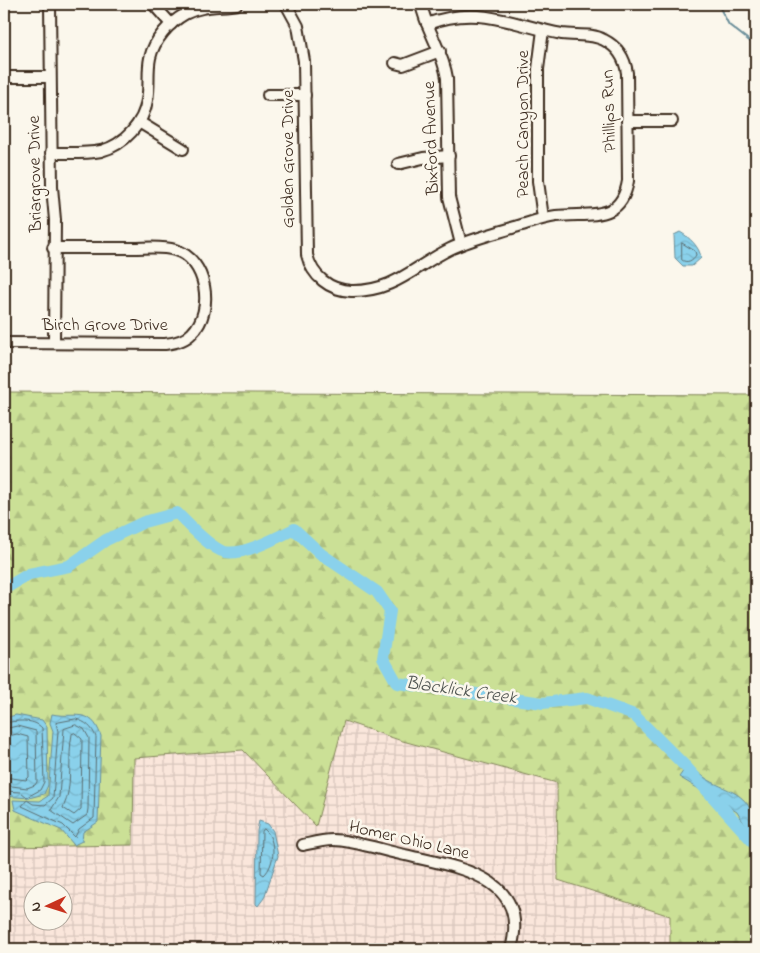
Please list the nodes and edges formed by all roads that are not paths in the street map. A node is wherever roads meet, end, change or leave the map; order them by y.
1 (50, 4) edge
2 (153, 4) edge
3 (237, 4) edge
4 (286, 4) edge
5 (421, 4) edge
6 (170, 24) junction
7 (427, 24) junction
8 (543, 30) junction
9 (440, 51) junction
10 (395, 63) dead end
11 (4, 77) edge
12 (50, 77) junction
13 (268, 95) dead end
14 (305, 95) junction
15 (627, 121) junction
16 (672, 121) dead end
17 (139, 122) junction
18 (183, 149) dead end
19 (51, 153) junction
20 (449, 156) junction
21 (398, 164) dead end
22 (542, 218) junction
23 (461, 244) junction
24 (53, 248) junction
25 (4, 343) edge
26 (54, 343) junction
27 (303, 845) dead end
28 (511, 949) edge

1 - 12 street, Briargrove Drive
2 - 6 street
3 - 6 street
4 - 14 street, Golden Grove Drive
5 - 7 street, Bixford Avenue
6 - 17 street
7 - 8 street, Phillips Run
7 - 9 street, Bixford Avenue
8 - 15 street, Phillips Run
8 - 22 street, Peach Canyon Drive
9 - 10 street
9 - 20 street, Bixford Avenue
11 - 12 street
12 - 19 street, Briargrove Drive
13 - 14 street
14 - 23 street, Golden Grove Drive
15 - 16 street
15 - 22 street, Phillips Run
17 - 18 street
17 - 19 street
19 - 24 street, Briargrove Drive
20 - 21 street
20 - 23 street, Bixford Avenue
22 - 23 street
24 - 26 street, Briargrove Drive
24 - 26 street, Birch Grove Drive
25 - 26 street, Birch Grove Drive
27 - 28 street, Homer Ohio Lane

